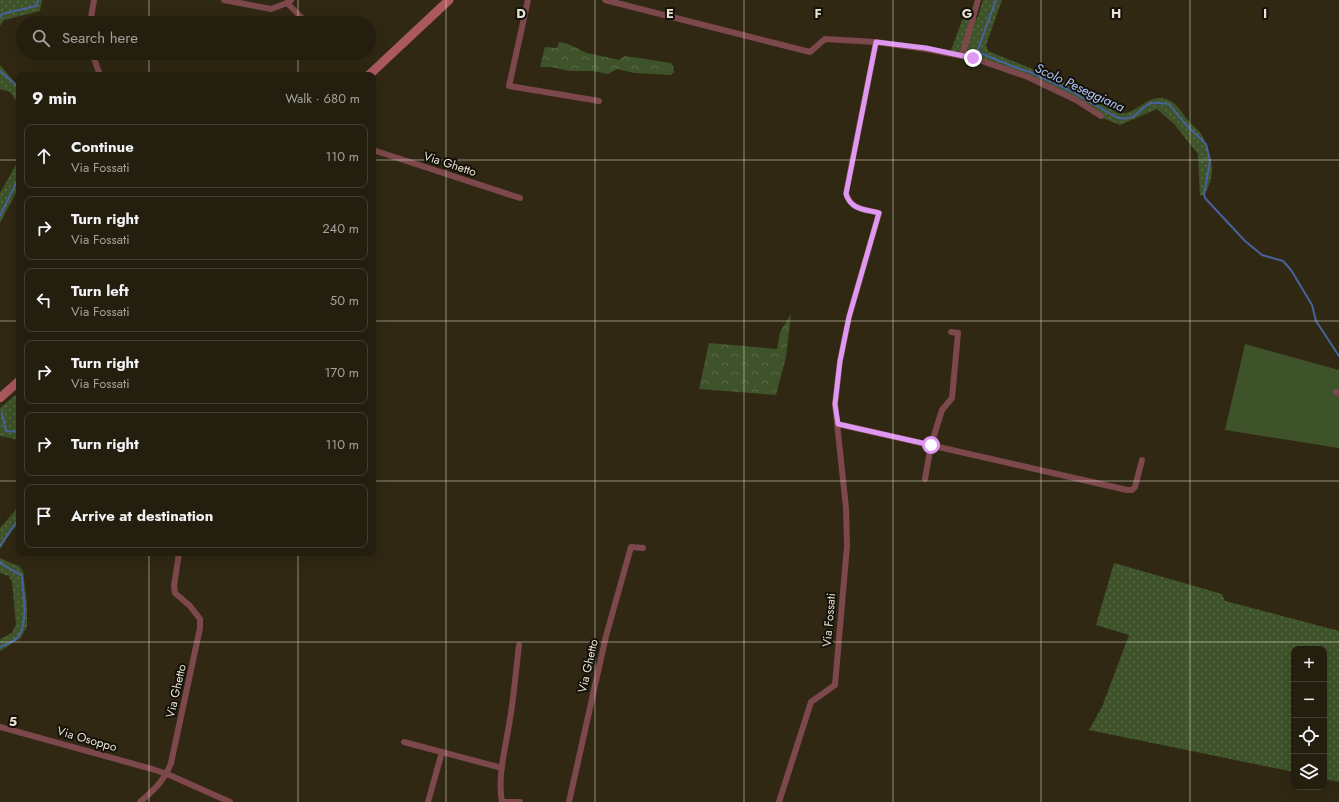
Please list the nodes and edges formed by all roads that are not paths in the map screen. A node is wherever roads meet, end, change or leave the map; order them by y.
1 (94, 0) edge
2 (224, 0) edge
3 (449, 0) edge
4 (528, 0) edge
5 (605, 0) edge
6 (978, 0) edge
7 (289, 2) edge
8 (91, 16) edge
9 (301, 16) edge
10 (876, 42) junction
11 (962, 56) junction
12 (95, 60) edge
13 (99, 72) edge
14 (372, 72) edge
15 (599, 101) dead end
16 (1100, 116) dead end
17 (376, 151) edge
18 (520, 198) dead end
19 (951, 332) dead end
20 (16, 384) edge
21 (0, 398) edge
22 (838, 424) junction
23 (931, 445) junction
24 (1142, 460) dead end
25 (925, 479) dead end
26 (642, 548) dead end
27 (179, 556) edge
28 (519, 645) dead end
29 (0, 727) edge
30 (404, 742) dead end
31 (442, 752) junction
32 (502, 768) junction
33 (167, 774) junction
34 (140, 802) edge
35 (230, 802) edge
36 (428, 802) edge
37 (502, 802) edge
38 (520, 802) edge
39 (569, 802) edge
40 (779, 802) edge

1 - 8 street
2 - 7 street
3 - 14 main road
4 - 15 street
5 - 10 street
6 - 11 street
7 - 9 street
10 - 11 street
10 - 22 street, Via Fossati
11 - 16 street
12 - 13 street
17 - 18 street, Via Ghetto
19 - 23 street
20 - 21 main road
22 - 23 street
22 - 40 street, Via Fossati
23 - 24 street
23 - 25 street
26 - 39 street, Via Ghetto
27 - 33 street, Via Ghetto
28 - 32 street
29 - 33 street, Via Osoppo
30 - 31 street
31 - 32 street
31 - 36 street
32 - 37 street
33 - 34 street
33 - 35 street
37 - 38 street

